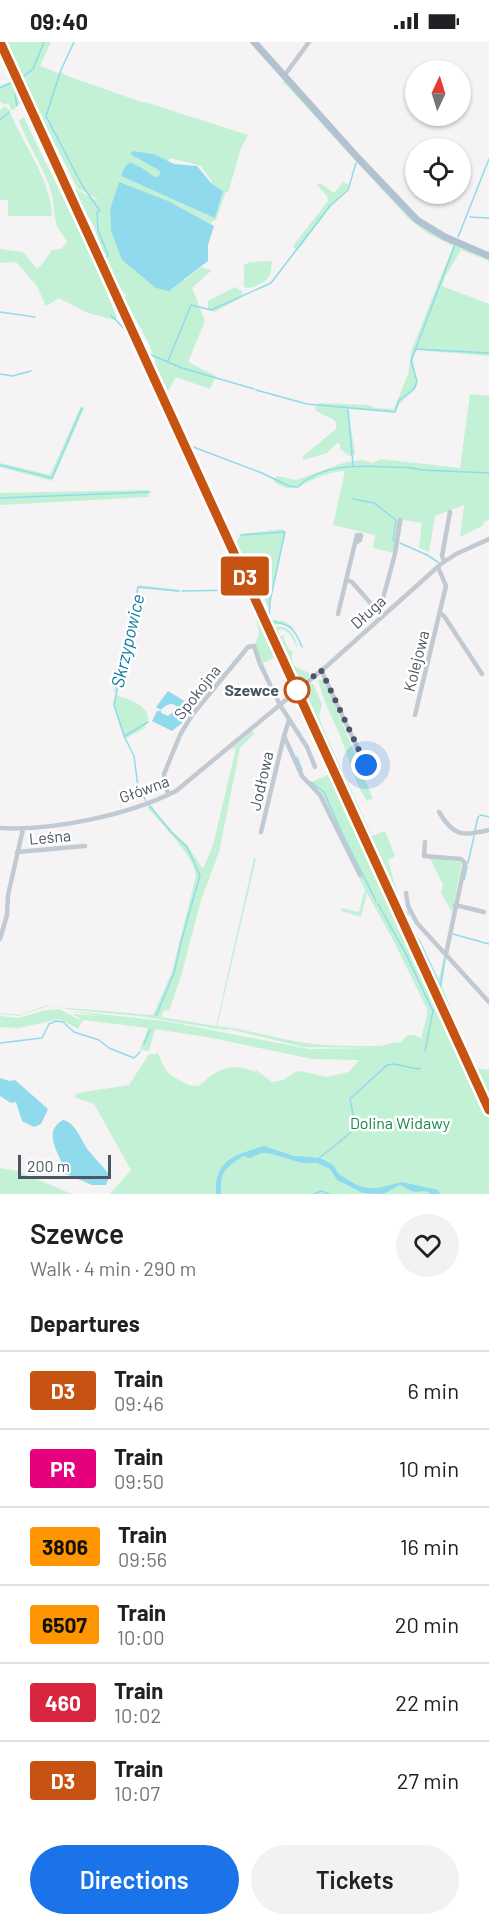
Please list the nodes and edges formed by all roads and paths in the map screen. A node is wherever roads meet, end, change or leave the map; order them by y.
1 (254, 42) edge
2 (309, 42) edge
3 (284, 76) junction
4 (489, 256) edge
5 (450, 512) dead end
6 (400, 520) dead end
7 (489, 539) edge
8 (355, 543) dead end
9 (444, 561) junction
10 (438, 567) junction
11 (347, 580) junction
12 (440, 613) junction
13 (338, 614) dead end
14 (380, 615) junction
15 (321, 670) junction
16 (482, 675) dead end
17 (280, 705) junction
18 (270, 713) joint
19 (415, 715) dead end
20 (290, 720) junction
21 (284, 736) junction
22 (366, 765) dead end
23 (315, 767) dead end
24 (168, 795) junction
25 (439, 812) dead end
26 (0, 828) edge
27 (23, 829) junction
28 (489, 830) edge
29 (261, 832) dead end
30 (425, 842) dead end
31 (85, 846) dead end
32 (17, 852) junction
33 (360, 875) dead end
34 (406, 893) dead end
35 (455, 905) junction
36 (484, 912) dead end
37 (0, 939) edge
38 (446, 954) junction
39 (489, 1002) edge

1 - 3 main road
2 - 3 street
3 - 4 main road
5 - 9 street
6 - 14 street
7 - 9 street, Długa
8 - 11 street
9 - 10 street, Długa
10 - 12 street, Kolejowa
10 - 14 street, Długa
11 - 13 street
11 - 14 street
12 - 16 street, Kolejowa
12 - 19 street, Kolejowa
14 - 15 street, Długa
15 - 17 street, Długa
15 - 22 street
17 - 18 street, Długa
17 - 20 street
17 - 24 street, Spokojna
18 - 24 street, Główna
20 - 21 street, Jodłowa
20 - 23 street
21 - 29 street, Jodłowa
21 - 33 street
24 - 27 street, Główna
25 - 28 street
26 - 27 street, Główna
27 - 32 street, Leśna
30 - 35 street
31 - 32 street, Leśna
32 - 37 street, Leśna
34 - 38 street
35 - 36 street
35 - 38 street
38 - 39 street

